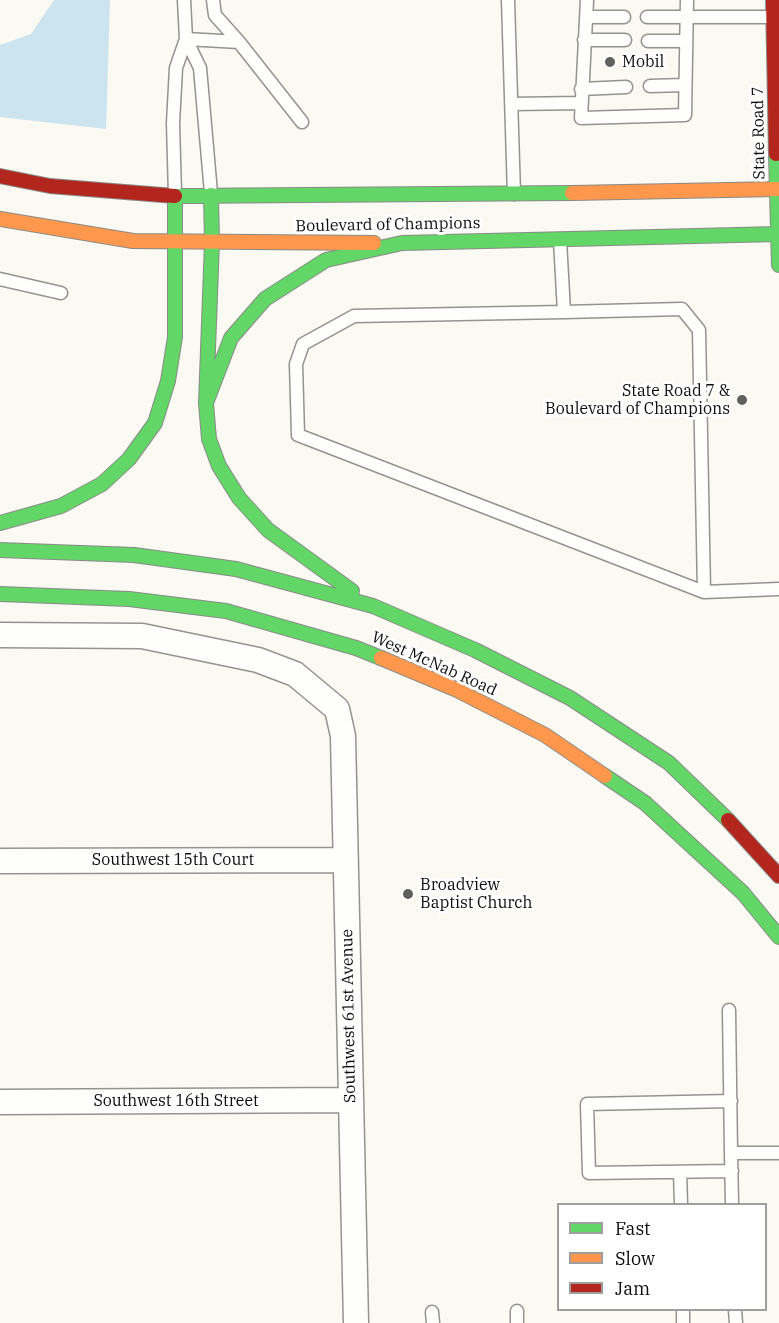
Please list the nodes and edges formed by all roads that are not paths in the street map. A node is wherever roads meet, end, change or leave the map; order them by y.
1 (184, 0) edge
2 (213, 0) edge
3 (508, 0) edge
4 (587, 0) edge
5 (687, 0) edge
6 (773, 0) edge
7 (586, 17) junction
8 (624, 17) dead end
9 (647, 17) dead end
10 (773, 17) junction
11 (687, 18) junction
12 (186, 39) junction
13 (584, 40) junction
14 (625, 40) dead end
15 (648, 41) dead end
16 (686, 41) junction
17 (239, 42) junction
18 (650, 86) dead end
19 (685, 86) junction
20 (626, 87) dead end
21 (581, 89) junction
22 (581, 103) junction
23 (511, 104) junction
24 (302, 122) dead end
25 (0, 176) edge
26 (778, 189) edge
27 (514, 194) junction
28 (211, 195) junction
29 (175, 196) junction
30 (0, 219) edge
31 (779, 234) edge
32 (560, 238) junction
33 (174, 242) junction
34 (212, 242) junction
35 (402, 243) junction
36 (779, 266) edge
37 (0, 279) edge
38 (61, 293) dead end
39 (564, 312) junction
40 (206, 404) junction
41 (0, 523) edge
42 (0, 550) edge
43 (779, 589) edge
44 (704, 592) junction
45 (0, 594) edge
46 (374, 606) junction
47 (0, 635) edge
48 (345, 860) junction
49 (0, 861) edge
50 (779, 876) edge
51 (779, 937) edge
52 (729, 1010) dead end
53 (351, 1100) junction
54 (731, 1101) junction
55 (0, 1102) edge
56 (731, 1153) junction
57 (779, 1153) edge
58 (732, 1171) junction
59 (680, 1172) junction
60 (681, 1203) edge
61 (732, 1203) edge
62 (356, 1323) edge

1 - 12 lane
2 - 17 lane
3 - 23 lane
4 - 7 lane
5 - 11 lane
6 - 10 main road, State Road 7
7 - 8 lane
7 - 13 lane
9 - 11 lane
10 - 11 lane
10 - 26 main road, State Road 7
11 - 16 lane
12 - 17 lane
12 - 28 lane
12 - 29 lane
13 - 14 lane
13 - 21 lane
15 - 16 lane
16 - 19 lane
17 - 24 lane
18 - 19 lane
19 - 22 lane
20 - 21 lane
21 - 22 lane
22 - 23 lane
23 - 27 lane
25 - 29 main road, Boulevard of Champions
26 - 27 main road, Boulevard of Champions
26 - 31 main road, State Road 7
27 - 28 main road, Boulevard of Champions
28 - 29 main road, Boulevard of Champions
28 - 34 main road
29 - 33 main road
30 - 33 main road, Boulevard of Champions
31 - 32 main road, Boulevard of Champions
31 - 36 main road, State Road 7
32 - 35 main road, Boulevard of Champions
32 - 39 lane
33 - 34 main road, Boulevard of Champions
33 - 41 main road
34 - 35 main road, Boulevard of Champions
34 - 40 main road
35 - 40 main road
37 - 38 lane
39 - 44 lane
39 - 44 lane
40 - 46 main road
42 - 46 main road, West McNab Road
43 - 44 lane
45 - 51 main road, West McNab Road
46 - 50 main road, West McNab Road
47 - 48 street, Southwest 61st Avenue
48 - 49 street, Southwest 15th Court
48 - 53 street, Southwest 61st Avenue
52 - 54 lane
53 - 55 street, Southwest 16th Street
53 - 62 street, Southwest 61st Avenue
54 - 56 lane
54 - 59 lane
56 - 57 lane
56 - 58 lane
58 - 59 lane
58 - 61 lane
59 - 60 lane

